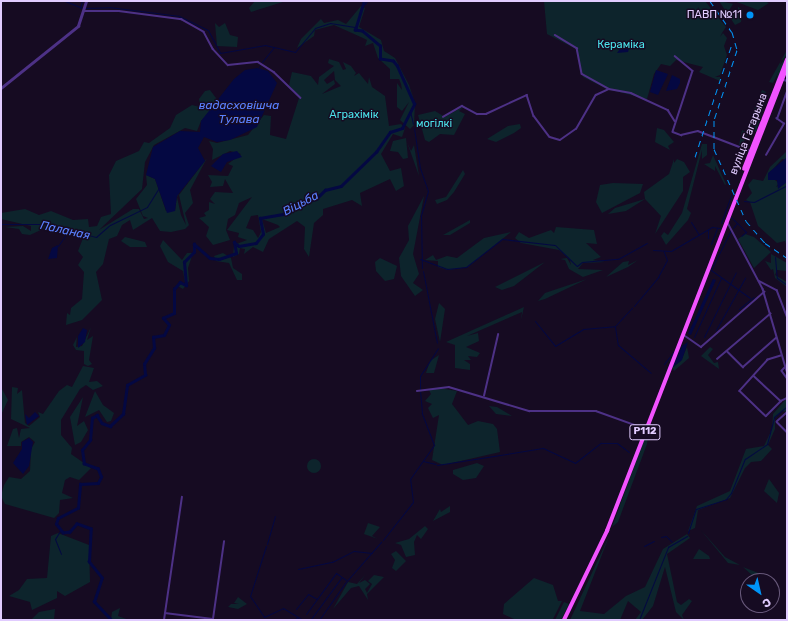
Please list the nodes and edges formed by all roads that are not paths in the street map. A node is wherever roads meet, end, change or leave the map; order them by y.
1 (86, 1) edge
2 (84, 11) junction
3 (555, 35) dead end
4 (675, 56) dead end
5 (787, 60) edge
6 (787, 67) edge
7 (782, 78) junction
8 (787, 81) edge
9 (1, 88) edge
10 (609, 90) junction
11 (787, 91) edge
12 (775, 94) junction
13 (301, 98) dead end
14 (443, 117) dead end
15 (675, 121) junction
16 (752, 152) junction
17 (766, 155) dead end
18 (726, 220) junction
19 (759, 280) junction
20 (764, 292) junction
21 (770, 314) junction
22 (787, 316) edge
23 (682, 334) junction
24 (498, 335) dead end
25 (776, 338) junction
26 (727, 351) junction
27 (781, 356) junction
28 (717, 359) dead end
29 (785, 368) junction
30 (787, 371) edge
31 (754, 376) junction
32 (787, 378) edge
33 (417, 391) dead end
34 (484, 395) junction
35 (787, 398) edge
36 (781, 401) junction
37 (787, 413) edge
38 (646, 429) junction
39 (787, 432) edge
40 (182, 497) dead end
41 (224, 542) dead end
42 (165, 613) junction
43 (164, 620) edge
44 (564, 620) edge

1 - 2 street
2 - 9 street
2 - 13 street
3 - 10 street
4 - 15 street
5 - 12 main road, вуліца Гагарына / Р112
6 - 7 main road, вуліца Гагарына / Р112
7 - 8 street
7 - 12 main road, вуліца Гагарына / Р112
10 - 14 street
10 - 15 street
11 - 17 street
12 - 16 main road, вуліца Гагарына / Р112
15 - 16 street
16 - 18 main road, вуліца Гагарына / Р112
18 - 19 street
18 - 23 main road, Р112
19 - 20 street
19 - 22 street
20 - 21 street
20 - 23 street
21 - 25 street
21 - 26 street
23 - 38 main road, Р112
24 - 34 street
25 - 26 street
25 - 27 street
26 - 28 street
27 - 29 street
27 - 31 street
29 - 30 street
29 - 32 street
31 - 36 street
31 - 36 street
33 - 34 street
34 - 38 street
35 - 36 street
37 - 39 street
38 - 44 main road, Р112
40 - 42 street
41 - 42 street
42 - 43 street

